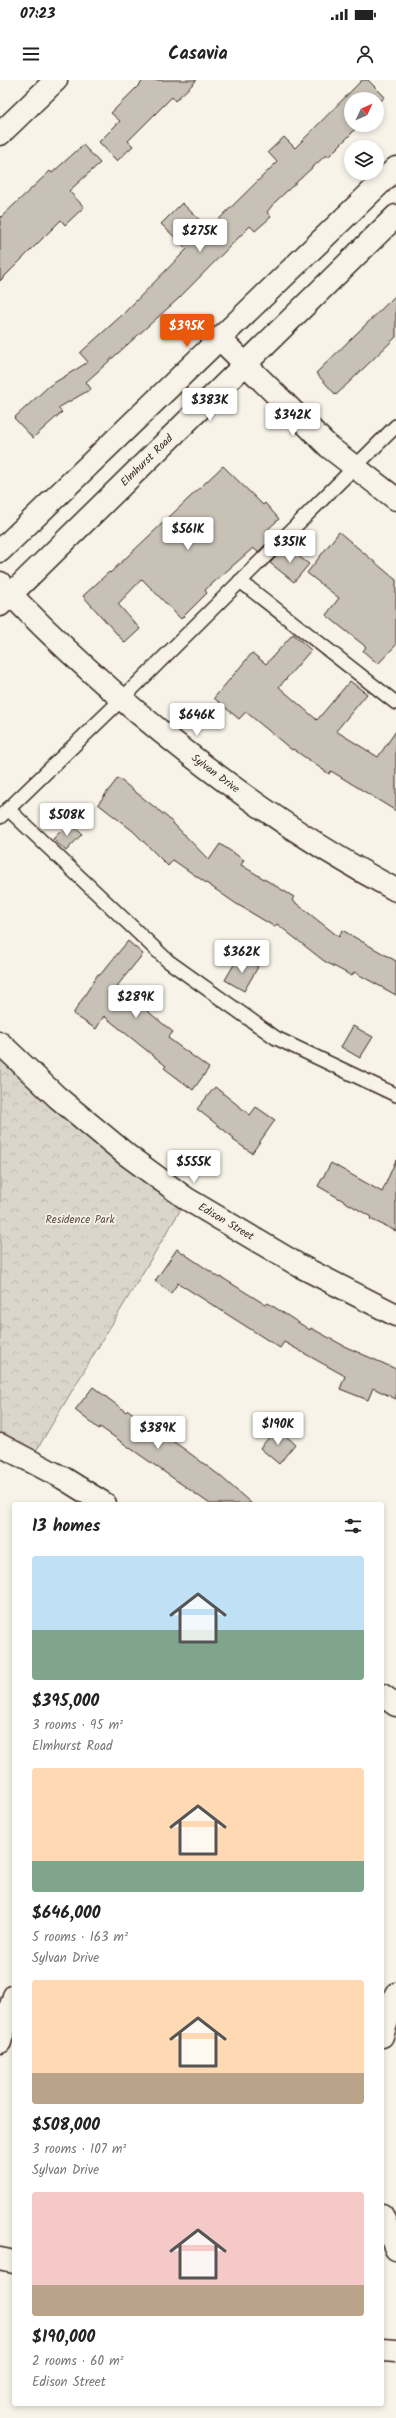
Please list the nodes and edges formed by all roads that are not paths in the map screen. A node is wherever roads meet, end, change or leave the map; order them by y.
1 (56, 80) edge
2 (0, 134) edge
3 (396, 168) edge
4 (396, 216) edge
5 (220, 339) junction
6 (245, 364) junction
7 (396, 426) edge
8 (353, 467) junction
9 (396, 499) edge
10 (0, 551) edge
11 (240, 581) junction
12 (4, 594) edge
13 (123, 698) junction
14 (396, 703) edge
15 (4, 813) edge
16 (396, 890) edge
17 (0, 1042) edge
18 (396, 1095) edge
19 (396, 1315) edge
20 (0, 1445) edge
21 (102, 1502) edge
22 (384, 1696) edge
23 (396, 1705) edge
24 (396, 1994) edge
25 (12, 2003) edge
26 (384, 2030) edge
27 (0, 2042) edge
28 (384, 2220) edge
29 (396, 2249) edge
30 (0, 2259) edge
31 (12, 2262) edge

1 - 2 street
3 - 5 street
4 - 6 street, Elmhurst Road
5 - 6 street
5 - 10 street
6 - 8 street
6 - 12 street, Elmhurst Road
7 - 8 lane
8 - 9 street
8 - 11 lane
11 - 13 lane
11 - 14 lane
12 - 13 street, Sylvan Drive
13 - 15 lane
13 - 16 street, Sylvan Drive
15 - 18 lane
17 - 19 street, Edison Street
20 - 21 street
22 - 23 street
24 - 26 street
25 - 27 street
28 - 29 street
30 - 31 street

